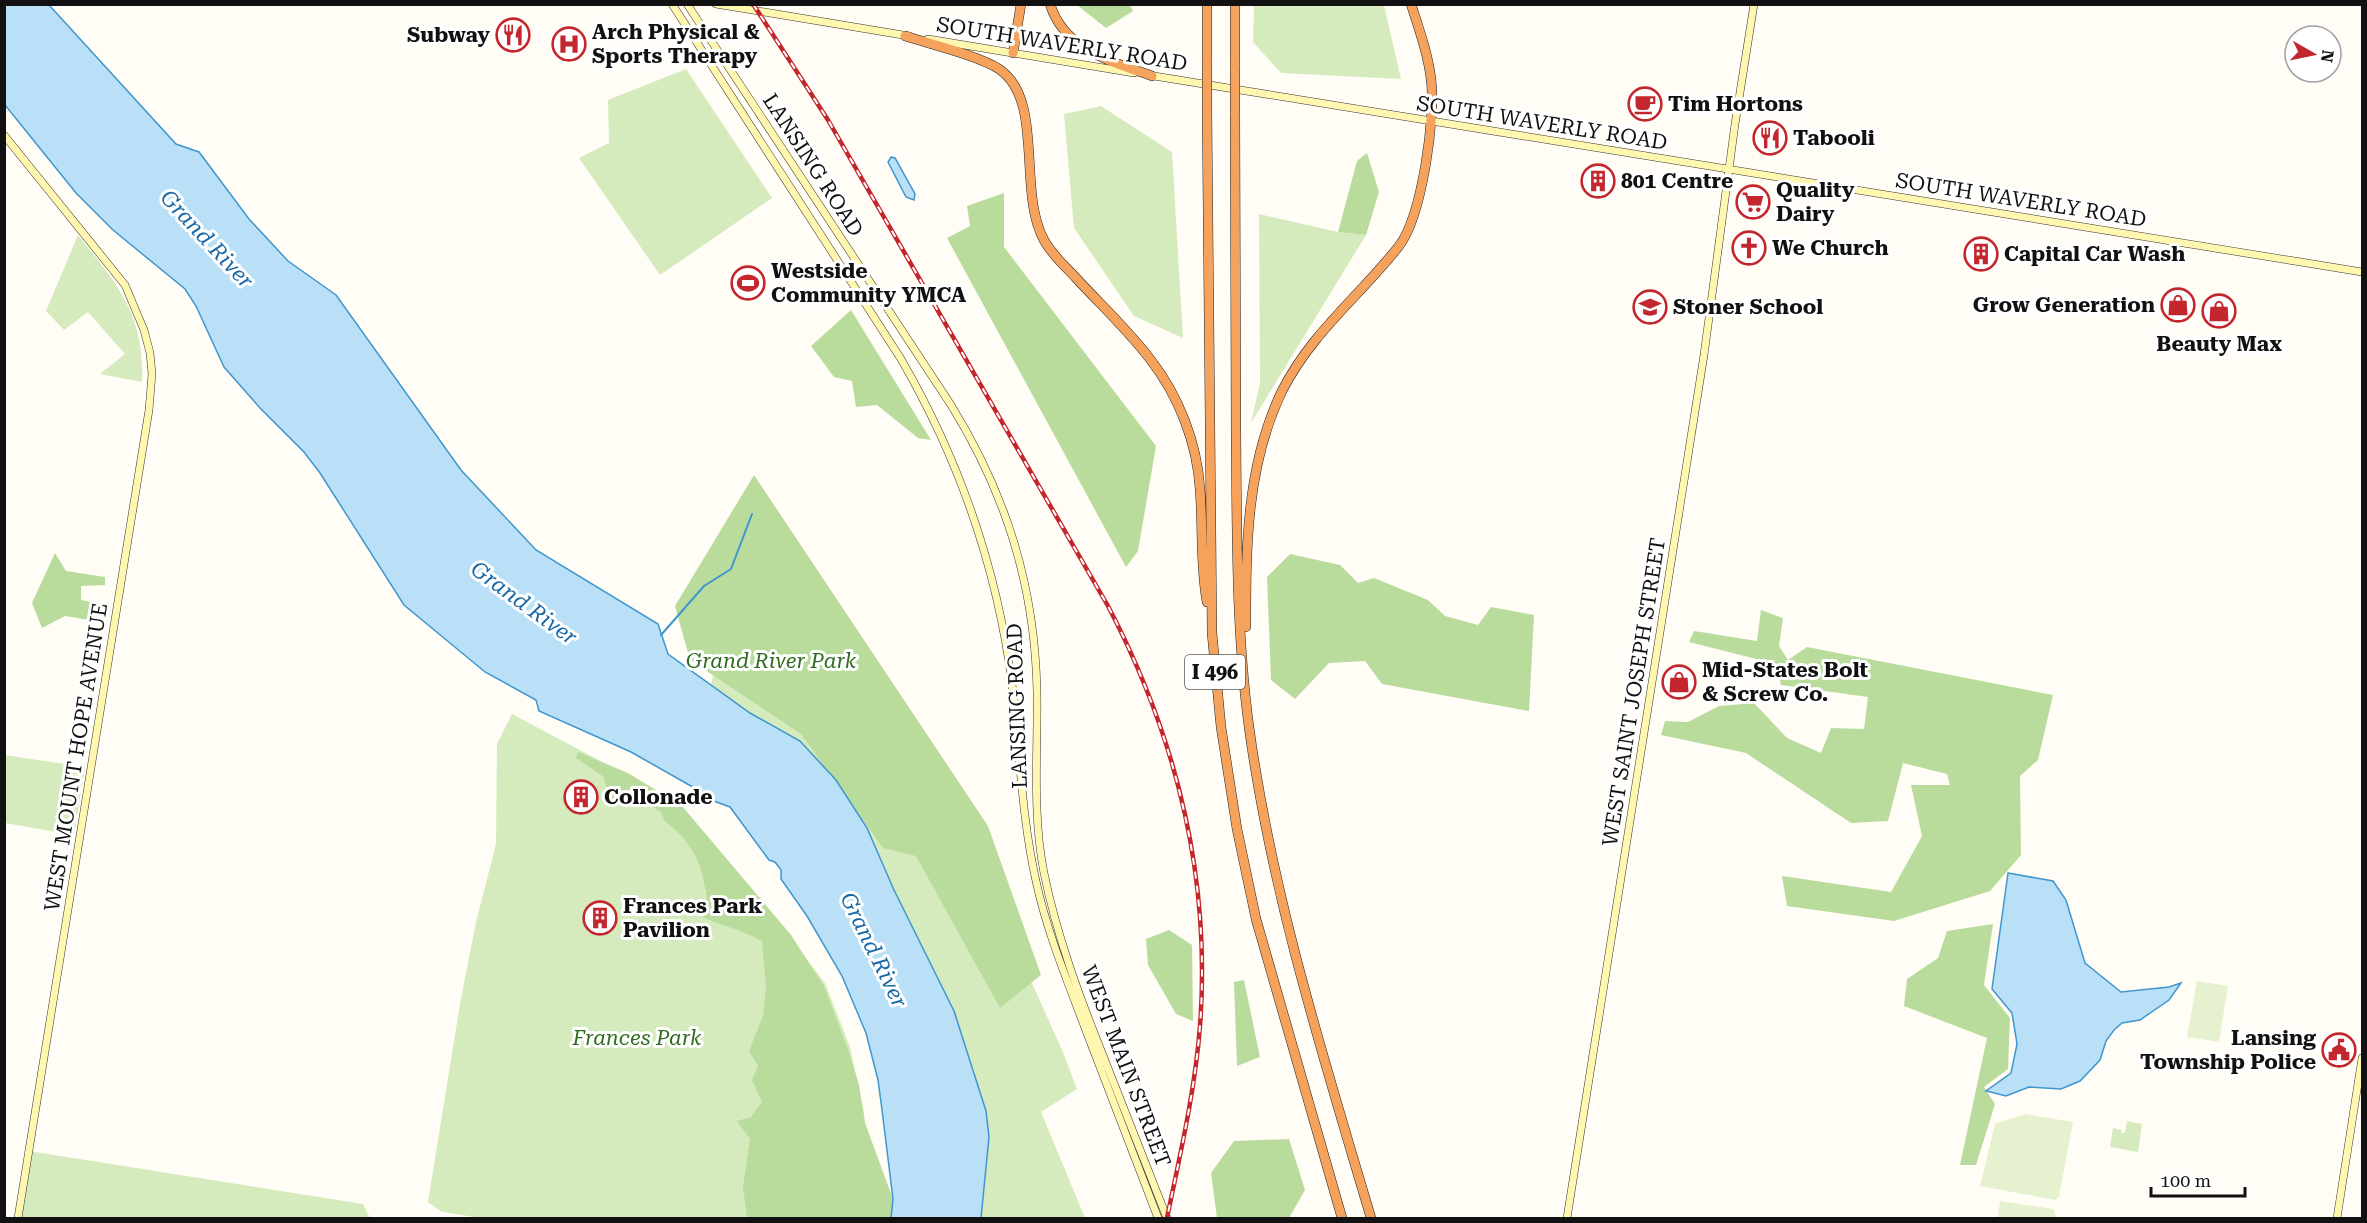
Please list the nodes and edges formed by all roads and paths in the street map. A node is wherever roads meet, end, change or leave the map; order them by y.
1 (672, 4) edge
2 (687, 4) edge
3 (716, 4) edge
4 (1021, 4) edge
5 (1050, 4) edge
6 (1206, 4) edge
7 (1235, 4) edge
8 (1411, 4) edge
9 (1754, 4) edge
10 (905, 36) junction
11 (1013, 53) junction
12 (1152, 76) junction
13 (1431, 121) junction
14 (4, 135) edge
15 (1729, 170) junction
16 (2362, 272) edge
17 (1212, 633) junction
18 (1249, 727) junction
19 (1057, 925) joint
20 (1048, 928) joint
21 (2362, 1058) edge
22 (18, 1218) edge
23 (1158, 1218) edge
24 (1167, 1218) edge
25 (1342, 1218) edge
26 (1371, 1218) edge
27 (1567, 1218) edge
28 (2337, 1218) edge

1 - 20 main road, LANSING ROAD
2 - 19 main road, LANSING ROAD
3 - 10 main road, SOUTH WAVERLY ROAD
4 - 11 highway
5 - 12 highway
6 - 17 highway, I 496, bridge
7 - 18 highway, I 496, bridge
8 - 13 highway
9 - 15 main road, WEST SAINT JOSEPH STREET
10 - 11 main road, SOUTH WAVERLY ROAD
10 - 17 highway
11 - 12 main road, SOUTH WAVERLY ROAD
12 - 13 main road, SOUTH WAVERLY ROAD
13 - 15 main road, SOUTH WAVERLY ROAD
13 - 18 highway
14 - 22 main road, WEST MOUNT HOPE AVENUE
15 - 16 main road, SOUTH WAVERLY ROAD
15 - 27 main road, WEST SAINT JOSEPH STREET
17 - 25 highway, I 496
18 - 26 highway, I 496
19 - 24 main road, WEST MAIN STREET
20 - 23 main road, WEST MAIN STREET
21 - 28 main road

